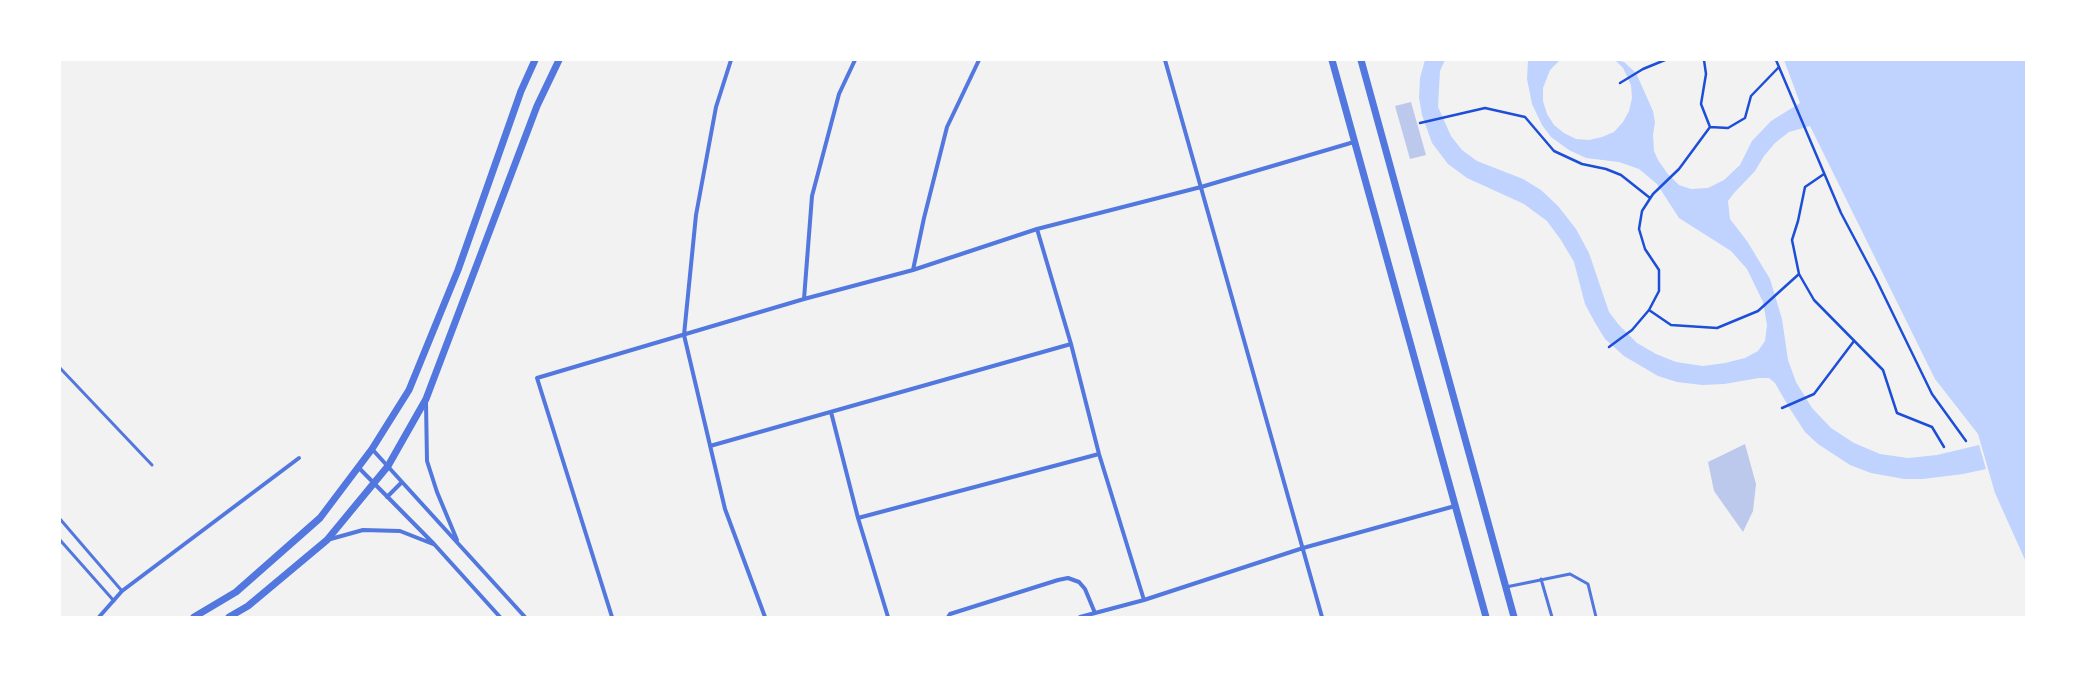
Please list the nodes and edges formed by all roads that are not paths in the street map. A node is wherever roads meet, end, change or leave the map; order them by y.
1 (535, 60) edge
2 (559, 60) edge
3 (731, 60) edge
4 (855, 60) edge
5 (980, 60) edge
6 (1165, 60) edge
7 (1332, 60) edge
8 (1361, 60) edge
9 (1354, 142) junction
10 (1201, 187) junction
11 (1038, 229) junction
12 (913, 270) junction
13 (804, 299) junction
14 (684, 336) junction
15 (1071, 344) junction
16 (60, 368) edge
17 (426, 399) junction
18 (831, 412) junction
19 (710, 446) junction
20 (372, 449) junction
21 (1099, 454) junction
22 (299, 458) dead end
23 (152, 465) dead end
24 (388, 466) junction
25 (358, 467) junction
26 (402, 482) junction
27 (374, 484) junction
28 (387, 497) junction
29 (1455, 506) junction
30 (858, 518) junction
31 (60, 519) edge
32 (60, 540) edge
33 (327, 540) junction
34 (434, 544) junction
35 (459, 544) junction
36 (1303, 548) junction
37 (1542, 579) junction
38 (1505, 587) junction
39 (122, 591) junction
40 (1144, 600) junction
41 (114, 601) junction
42 (1095, 613) junction
43 (99, 617) edge
44 (194, 617) edge
45 (229, 617) edge
46 (500, 617) edge
47 (525, 617) edge
48 (612, 617) edge
49 (765, 617) edge
50 (888, 617) edge
51 (948, 617) edge
52 (1080, 617) edge
53 (1322, 617) edge
54 (1486, 617) edge
55 (1514, 617) edge
56 (1552, 617) edge
57 (1596, 617) edge

1 - 20 street
2 - 17 street
3 - 14 street
4 - 13 street
5 - 12 street
6 - 10 street
7 - 9 street
8 - 38 street
9 - 10 street
9 - 29 street
10 - 11 street
10 - 36 street
11 - 12 street
11 - 15 street
12 - 13 street
13 - 14 street
14 - 19 street
14 - 48 street
15 - 18 street
15 - 21 street
16 - 23 lane
17 - 24 street
17 - 35 street
18 - 19 street
18 - 30 street
19 - 49 street
20 - 24 street
20 - 25 street
21 - 30 street
21 - 40 street
22 - 39 street
24 - 26 street
24 - 27 street
25 - 27 street
25 - 44 street
26 - 28 street
26 - 35 street
27 - 28 street
27 - 33 street
28 - 34 street
29 - 36 street
29 - 54 street
30 - 50 street
31 - 39 lane
32 - 41 lane
33 - 34 street
33 - 45 street
34 - 46 street
35 - 47 street
36 - 40 street
36 - 53 street
37 - 38 lane
37 - 56 lane
37 - 57 lane
38 - 55 street
39 - 41 street
40 - 42 street
41 - 43 street
42 - 51 street
42 - 52 street

